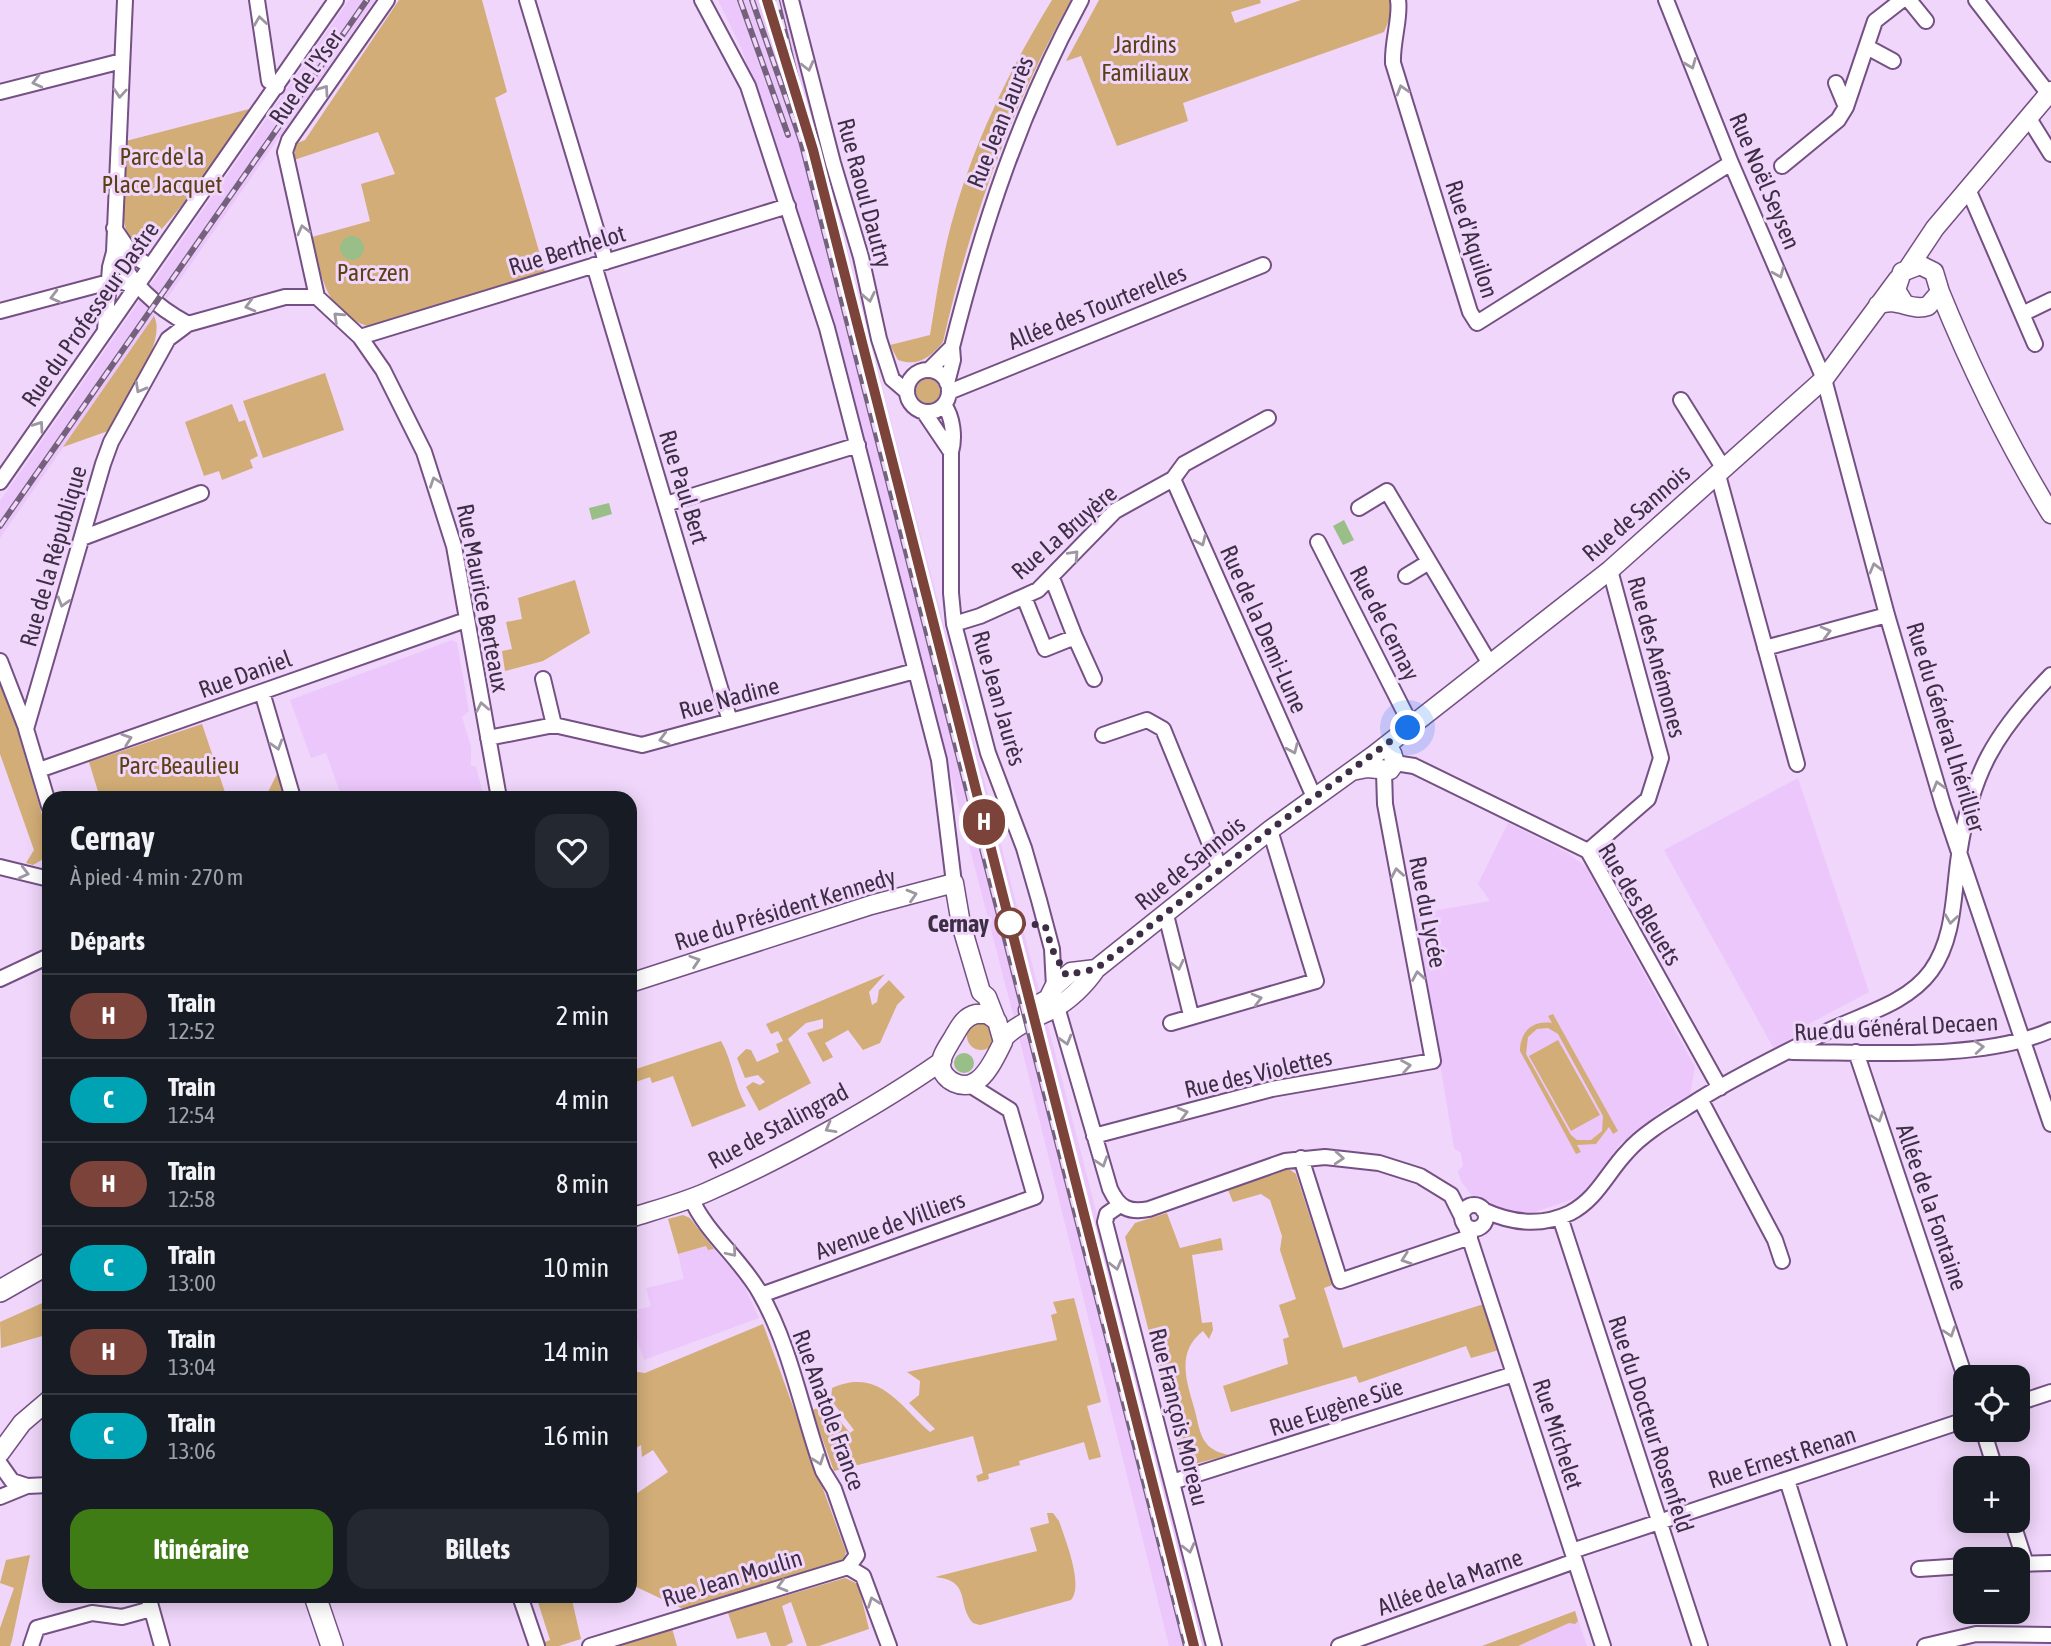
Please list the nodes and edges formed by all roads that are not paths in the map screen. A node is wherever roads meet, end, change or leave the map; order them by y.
1 (125, 0) edge
2 (257, 0) edge
3 (337, 0) edge
4 (387, 0) edge
5 (527, 0) edge
6 (702, 0) edge
7 (792, 0) edge
8 (1081, 0) edge
9 (1398, 0) edge
10 (1666, 0) edge
11 (1902, 0) edge
12 (1909, 0) edge
13 (1976, 0) edge
14 (1926, 22) dead end
15 (1867, 47) junction
16 (122, 61) junction
17 (1894, 61) dead end
18 (1836, 83) dead end
19 (277, 87) junction
20 (0, 92) edge
21 (2050, 92) edge
22 (1846, 107) junction
23 (2028, 117) junction
24 (2051, 154) edge
25 (1731, 163) junction
26 (1782, 166) dead end
27 (1968, 189) junction
28 (788, 205) junction
29 (1951, 208) junction
30 (114, 228) junction
31 (114, 252) junction
32 (600, 264) junction
33 (1263, 265) dead end
34 (150, 266) junction
35 (1934, 272) junction
36 (1903, 273) junction
37 (109, 282) junction
38 (135, 286) junction
39 (1940, 292) junction
40 (317, 297) junction
41 (2051, 300) edge
42 (1904, 303) junction
43 (1878, 305) junction
44 (1924, 308) junction
45 (163, 310) junction
46 (0, 311) edge
47 (2022, 314) junction
48 (105, 331) junction
49 (177, 331) junction
50 (360, 337) junction
51 (1958, 338) junction
52 (2035, 344) dead end
53 (952, 347) junction
54 (929, 370) junction
55 (1824, 379) junction
56 (906, 391) junction
57 (947, 393) junction
58 (1681, 400) dead end
59 (924, 412) junction
60 (1268, 418) dead end
61 (858, 445) junction
62 (951, 452) junction
63 (1721, 472) junction
64 (1173, 479) junction
65 (0, 482) edge
66 (201, 493) dead end
67 (666, 504) junction
68 (1359, 508) dead end
69 (2051, 514) edge
70 (82, 538) junction
71 (1318, 542) dead end
72 (1429, 562) junction
73 (1610, 570) junction
74 (1406, 576) dead end
75 (1052, 578) junction
76 (1024, 597) junction
77 (1887, 615) junction
78 (466, 620) junction
79 (954, 624) junction
80 (1075, 636) junction
81 (1765, 648) junction
82 (0, 661) edge
83 (1490, 664) junction
84 (915, 671) junction
85 (2051, 675) edge
86 (543, 679) dead end
87 (1094, 679) dead end
88 (262, 692) junction
89 (730, 722) junction
90 (554, 725) junction
91 (26, 729) junction
92 (1407, 729) junction
93 (1103, 736) dead end
94 (488, 737) junction
95 (1384, 761) junction
96 (1797, 764) dead end
97 (39, 770) junction
98 (45, 791) edge
99 (291, 791) edge
100 (498, 791) edge
101 (1314, 797) junction
102 (1270, 830) junction
103 (1587, 851) junction
104 (1960, 851) junction
105 (0, 867) edge
106 (1221, 871) junction
107 (42, 877) edge
108 (954, 883) junction
109 (1166, 915) junction
110 (42, 959) edge
111 (1096, 969) junction
112 (0, 979) edge
113 (637, 981) edge
114 (981, 992) junction
115 (1060, 993) junction
116 (1191, 1014) junction
117 (968, 1017) junction
118 (1171, 1023) dead end
119 (999, 1027) junction
120 (2051, 1030) edge
121 (2024, 1042) junction
122 (1790, 1052) junction
123 (1856, 1052) junction
124 (942, 1061) junction
125 (1433, 1061) joint
126 (975, 1082) junction
127 (1720, 1088) junction
128 (1700, 1099) junction
129 (2051, 1124) edge
130 (1094, 1136) junction
131 (1301, 1158) junction
132 (1452, 1185) dead end
133 (691, 1198) junction
134 (1120, 1205) junction
135 (637, 1216) edge
136 (1560, 1217) junction
137 (1472, 1222) junction
138 (1782, 1261) dead end
139 (42, 1266) edge
140 (0, 1291) edge
141 (761, 1295) junction
142 (1961, 1365) edge
143 (1514, 1374) junction
144 (2051, 1392) edge
145 (2030, 1399) edge
146 (42, 1406) edge
147 (1953, 1424) edge
148 (0, 1453) edge
149 (0, 1464) edge
150 (1787, 1480) junction
151 (1172, 1482) junction
152 (42, 1485) edge
153 (27, 1486) junction
154 (0, 1497) edge
155 (1661, 1521) junction
156 (1574, 1556) junction
157 (2051, 1563) edge
158 (2030, 1564) edge
159 (848, 1567) junction
160 (1953, 1567) edge
161 (1919, 1569) dead end
162 (149, 1603) edge
163 (318, 1603) edge
164 (522, 1603) edge
165 (2051, 1635) edge
166 (31, 1646) edge
167 (162, 1646) edge
168 (332, 1646) edge
169 (537, 1646) edge
170 (590, 1646) edge
171 (889, 1646) edge
172 (1214, 1646) edge
173 (1339, 1646) edge
174 (1603, 1646) edge
175 (1700, 1646) edge
176 (1839, 1646) edge
177 (1926, 1646) edge

1 - 16 street
19 -> 2 street
3 - 19 street, Rue du Professeur Dastre
40 -> 4 street, Rue de l'Yser
5 - 32 street, Rue Paul Bert
6 - 28 street
7 -> 56 street, Rue Raoul Dautry
8 - 53 street, Rue Jean Jaurès
25 -> 9 street, Rue d'Aquilon
10 -> 25 street, Rue Noël Seysen
11 - 15 street
12 - 14 street
13 - 21 street
15 - 17 street
15 - 22 street
16 -> 20 street
16 -> 30 street
18 - 22 street
19 - 34 street, Rue du Professeur Dastre
21 - 23 street, Rue de Sannois
22 - 26 street
23 - 24 street
23 - 27 street, Rue de Sannois
25 -> 55 street, Rue Noël Seysen
27 - 29 street, Rue de Sannois
27 - 47 street
28 - 32 street, Rue Berthelot
28 - 61 street
29 - 35 street, Rue de Sannois
29 - 36 street, Rue de Sannois
30 - 31 street
30 - 34 street
31 - 37 street
31 - 38 street
32 - 50 street, Rue Berthelot
32 - 67 street, Rue Paul Bert
33 - 57 street, Allée des Tourterelles
34 - 38 street, Rue du Professeur Dastre
35 - 36 street
35 - 39 street
36 - 42 street
36 - 43 street, Rue de Sannois
37 - 38 street
37 -> 46 street
37 - 48 street
38 - 45 street
38 - 48 street, Rue du Professeur Dastre
39 - 44 street
39 - 51 street
40 -> 49 street
50 -> 40 street, Rue Maurice Berteaux
41 - 47 street
42 - 43 street
42 - 44 street
43 - 55 street, Rue de Sannois
44 - 51 street
45 - 49 street
45 - 49 street
47 - 52 street
65 -> 48 street, Rue du Professeur Dastre
49 -> 70 street, Rue de la République
78 -> 50 street, Rue Maurice Berteaux
51 - 69 street
53 - 54 street
53 - 57 street, Rue Jean Jaurès
54 - 56 street
54 - 57 street
55 - 63 street, Rue de Sannois
77 -> 55 street, Rue du Général Lhérillier
56 - 59 street
57 - 59 street
57 - 62 street, Rue Jean Jaurès
58 - 63 street
59 - 62 street
60 - 64 street, Rue La Bruyère
61 - 67 street
61 - 84 street
62 - 79 street, Rue Jean Jaurès
63 - 73 street, Rue de Sannois
63 - 81 street
75 -> 64 street, Rue La Bruyère
64 -> 101 street, Rue de la Demi-Lune
66 - 70 street
67 - 89 street, Rue Paul Bert
68 - 72 street
70 -> 91 street, Rue de la République
71 - 92 street, Rue de Cernay
72 - 74 street
72 - 83 street
73 - 83 street, Rue de Sannois
73 - 103 street, Rue des Anémones
75 - 76 street, Rue La Bruyère
75 - 80 street
76 - 79 street, Rue La Bruyère
76 - 80 street
81 -> 77 street
104 -> 77 street, Rue du Général Lhérillier
78 - 88 street, Rue Daniel
94 -> 78 street, Rue Maurice Berteaux
79 - 115 street, Rue Jean Jaurès
80 - 87 street
81 - 96 street
82 - 91 street
83 - 92 street, Rue de Sannois
84 - 89 street, Rue Nadine
84 - 108 street
85 - 104 street
86 - 90 street
97 -> 88 street, Rue Daniel
88 -> 99 street
89 -> 90 street, Rue Nadine
90 - 94 street, Rue Nadine
91 - 97 street
92 - 95 street, Rue de Sannois
93 - 106 street
94 - 100 street, Rue Maurice Berteaux
95 - 101 street, Rue de Sannois
95 - 103 street, Rue des Bleuets
125 -> 95 street, Rue du Lycée
97 - 98 street
101 - 102 street, Rue de Sannois
102 - 106 street, Rue de Sannois
116 -> 102 street
103 - 127 street, Rue des Bleuets
104 - 121 street
104 -> 122 street, Rue du Général Lhérillier
105 -> 107 street
106 - 109 street, Rue de Sannois
113 -> 108 street, Rue du Président Kennedy
108 - 114 street
109 - 111 street, Rue de Sannois
109 -> 116 street
110 - 112 street
111 - 115 street, Rue de Sannois
111 - 115 street, Rue de Sannois
114 - 117 street
114 - 119 street
115 - 119 street, Rue de Sannois
115 -> 130 street
116 - 118 street
117 - 119 street
117 - 124 street
119 - 126 street
120 - 121 street, Rue du Général Decaen
123 -> 121 street, Rue du Général Decaen
121 - 129 street
122 - 123 street, Rue du Général Decaen
122 - 127 street, Rue du Général Decaen
123 -> 142 street, Allée de la Fontaine
124 - 126 street
124 -> 133 street, Rue de Stalingrad
130 -> 125 street, Rue des Violettes
126 - 141 street, Avenue de Villiers
127 - 128 street, Rue du Général Decaen
128 - 136 street, Rue du Général Decaen
128 - 138 street
130 -> 134 street
131 - 134 street
131 -> 137 street
137 -> 131 street, Rue du Général Decaen
132 - 137 street
133 - 135 street, Rue de Stalingrad
133 -> 141 street, Rue Anatole France
134 -> 151 street, Rue François Moreau
136 - 137 street, Rue du Général Decaen
136 - 155 street, Rue du Docteur Rosenfeld
137 - 143 street, Rue Michelet
139 - 140 main road
141 -> 159 street, Rue Anatole France
143 - 151 street, Rue Eugène Süe
143 - 156 street, Rue Michelet
144 - 145 street
146 - 148 street
147 - 150 street, Rue Ernest Renan
149 - 153 street
150 - 155 street, Rue Ernest Renan
150 - 176 street
151 -> 172 street, Rue François Moreau
152 - 153 street
153 - 154 street
155 - 156 street, Rue Ernest Renan
155 - 175 street, Rue du Docteur Rosenfeld
156 - 173 street, Allée de la Marne
156 - 174 street, Rue Michelet
157 - 158 street
159 -> 170 street, Rue Jean Moulin
171 -> 159 street
160 - 161 street
162 - 166 street
162 - 167 street
163 - 168 main road
164 - 169 street
165 - 177 street

